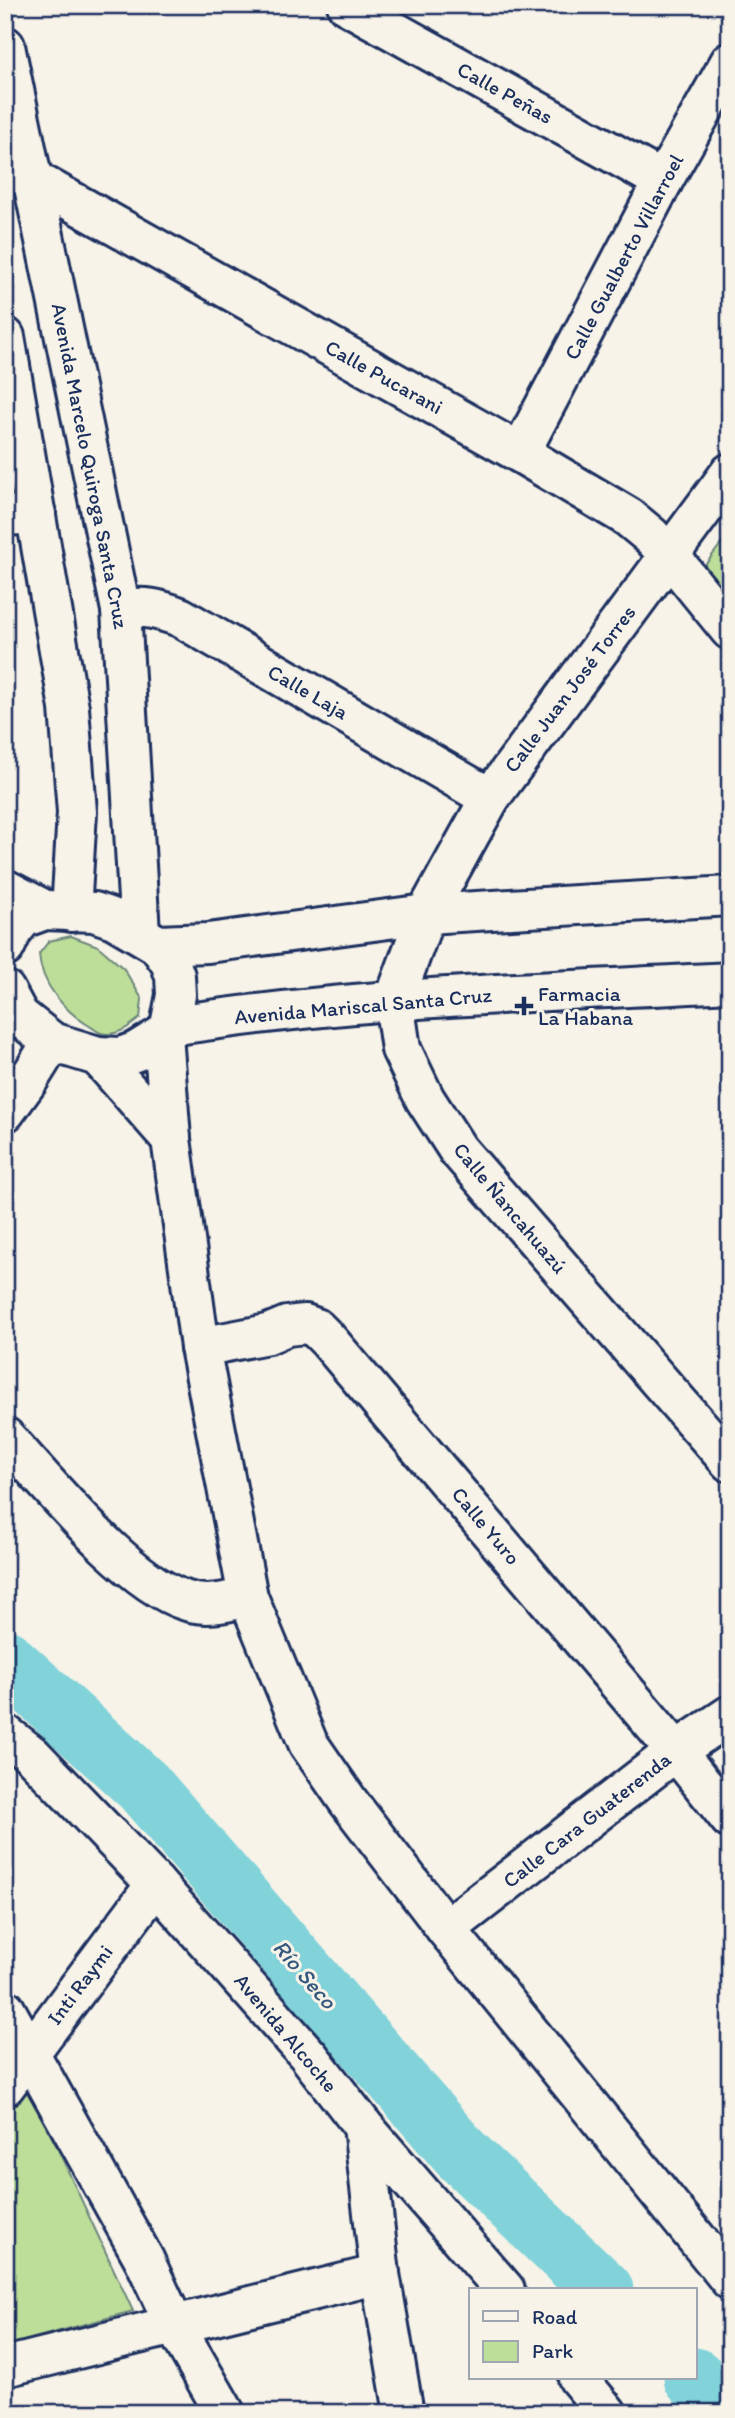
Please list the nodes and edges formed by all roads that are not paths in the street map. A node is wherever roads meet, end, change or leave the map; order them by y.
1 (347, 5) edge
2 (5, 46) edge
3 (730, 62) edge
4 (20, 174) edge
5 (663, 181) junction
6 (5, 337) edge
7 (520, 453) junction
8 (730, 473) edge
9 (21, 515) edge
10 (670, 555) junction
11 (121, 610) junction
12 (730, 630) edge
13 (489, 798) junction
14 (5, 888) edge
15 (730, 896) edge
16 (58, 911) junction
17 (426, 914) junction
18 (149, 939) junction
19 (5, 947) edge
20 (730, 982) edge
21 (5, 990) edge
22 (394, 1001) junction
23 (167, 1031) junction
24 (52, 1042) junction
25 (98, 1056) junction
26 (5, 1112) edge
27 (171, 1139) junction
28 (200, 1347) junction
29 (5, 1437) edge
30 (730, 1462) edge
31 (248, 1597) junction
32 (730, 1714) edge
33 (5, 1734) edge
34 (676, 1751) junction
35 (730, 1819) edge
36 (156, 1884) junction
37 (446, 1929) junction
38 (5, 2009) edge
39 (30, 2054) junction
40 (5, 2087) edge
41 (363, 2126) junction
42 (380, 2274) junction
43 (730, 2280) edge
44 (503, 2288) edge
45 (175, 2326) junction
46 (5, 2367) edge
47 (580, 2380) edge
48 (225, 2413) edge
49 (404, 2413) edge
50 (607, 2413) edge

1 - 5 street, Calle Peñas
2 - 4 street, Avenida Marcelo Quiroga Santa Cruz
3 - 5 street, Calle Gualberto Villarroel
4 - 7 street, Calle Pucarani
4 - 11 street, Avenida Marcelo Quiroga Santa Cruz
5 - 7 street, Calle Gualberto Villarroel
6 - 9 street
7 - 10 street, Calle Pucarani
8 - 10 street, Calle Juan José Torres
9 - 16 street
10 - 12 street, Calle Pucarani
10 - 13 street, Calle Juan José Torres
11 - 13 street, Calle Laja
11 - 18 street, Avenida Marcelo Quiroga Santa Cruz
13 - 17 street, Calle Juan José Torres
14 - 16 street
15 - 17 street
16 - 18 street
16 - 19 street
17 - 18 street
17 - 22 street, Calle Ñancahuazú
18 - 23 street, Avenida Marcelo Quiroga Santa Cruz
20 - 22 street, Avenida Mariscal Santa Cruz
21 - 24 street
22 - 23 street, Avenida Mariscal Santa Cruz
22 - 30 street, Calle Ñancahuazú
23 - 25 street, Avenida Mariscal Santa Cruz
23 - 27 street, Avenida Marcelo Quiroga Santa Cruz
24 - 25 street, Avenida Mariscal Santa Cruz
24 - 26 street
25 - 27 street
27 - 28 street, Avenida Marcelo Quiroga Santa Cruz
28 - 31 street, Avenida Marcelo Quiroga Santa Cruz
28 - 34 street, Calle Yuro
29 - 31 street
31 - 37 street, Avenida Marcelo Quiroga Santa Cruz
32 - 34 street, Calle Cara Guaterenda
33 - 36 street, Avenida Alcoche
34 - 35 street, Calle Yuro
34 - 37 street, Calle Cara Guaterenda
36 - 39 street, Inti Raymi
36 - 41 street, Avenida Alcoche
37 - 43 street, Avenida Marcelo Quiroga Santa Cruz
38 - 39 street
39 - 40 street, Inti Raymi
39 - 45 street
41 - 42 street
41 - 44 street, Avenida Alcoche
42 - 45 street
42 - 49 street
45 - 46 street
45 - 48 street
47 - 50 street

